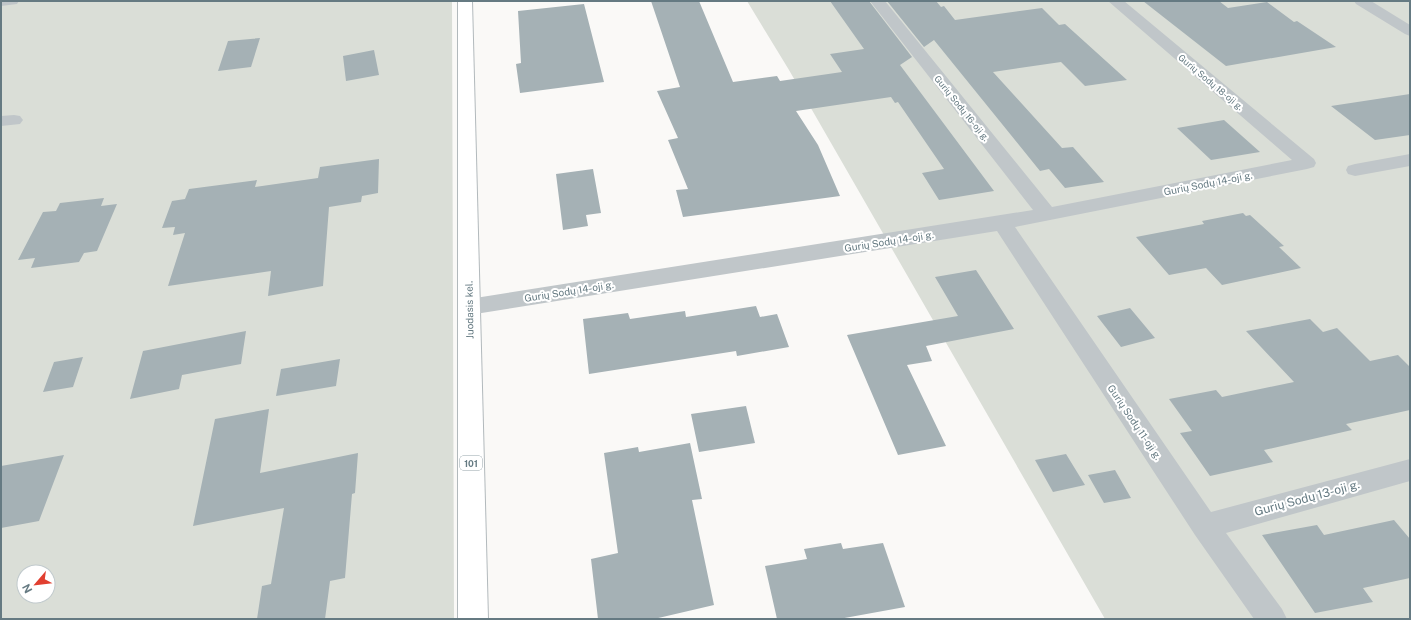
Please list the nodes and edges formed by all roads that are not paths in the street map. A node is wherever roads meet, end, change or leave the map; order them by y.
1 (12, 1) edge
2 (465, 1) edge
3 (877, 1) edge
4 (1115, 1) edge
5 (1361, 1) edge
6 (1, 2) edge
7 (1410, 31) edge
8 (1410, 160) edge
9 (1307, 163) joint
10 (1355, 170) dead end
11 (1047, 214) junction
12 (1002, 223) junction
13 (469, 307) junction
14 (1410, 470) edge
15 (1205, 526) junction
16 (473, 619) edge
17 (1272, 619) edge

1 - 6 street
2 - 13 main road, Juodasis kel. / 101
3 - 11 street, Gurių Sodų 16-oji g.
4 - 9 street, Gurių Sodų 18-oji g.
5 - 7 street
8 - 10 street
9 - 11 street, Gurių Sodų 14-oji g.
11 - 12 street, Gurių Sodų 14-oji g.
12 - 13 street, Gurių Sodų 14-oji g.
12 - 15 street, Gurių Sodų 11-oji g.
13 - 16 main road, Juodasis kel. / 101
14 - 15 street, Gurių Sodų 13-oji g.
15 - 17 street, Gurių Sodų 11-oji g.

